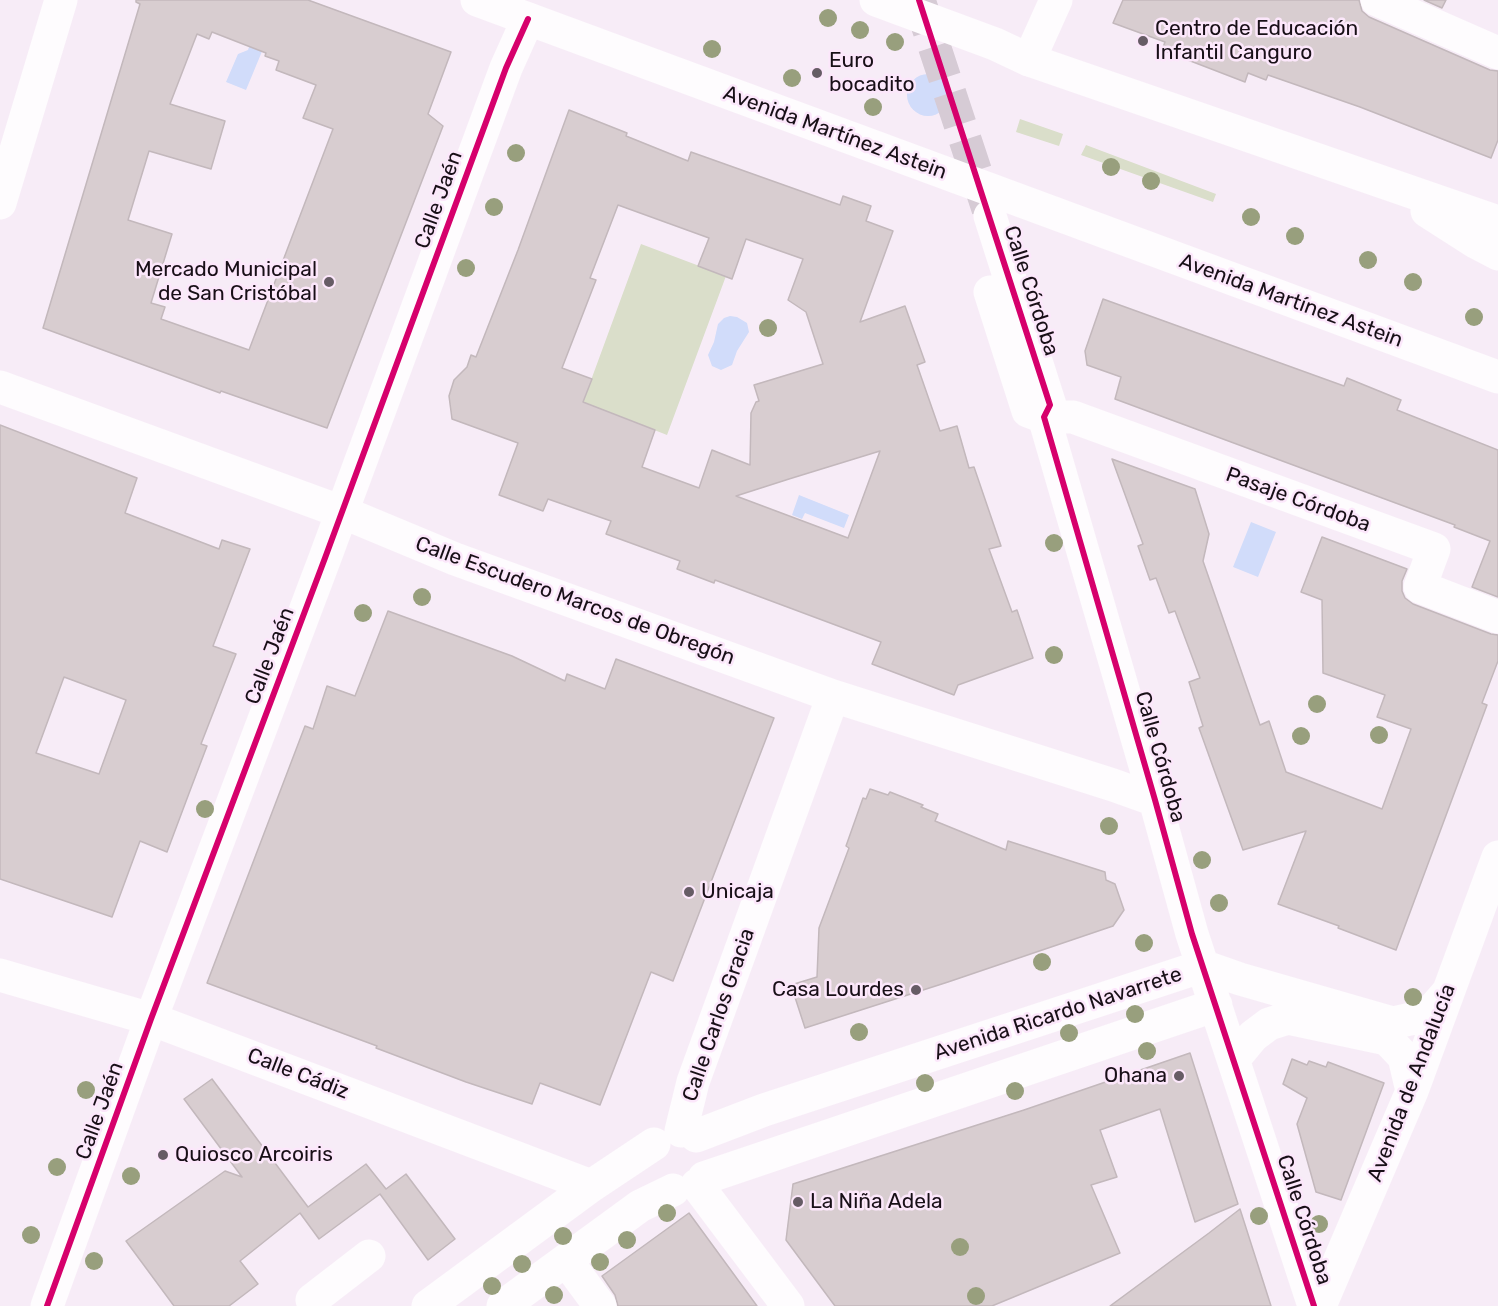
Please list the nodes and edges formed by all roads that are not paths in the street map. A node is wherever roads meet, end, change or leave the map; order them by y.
1 (62, 0) edge
2 (477, 0) edge
3 (876, 0) edge
4 (1056, 0) edge
5 (1377, 0) edge
6 (528, 19) junction
7 (1498, 53) edge
8 (1029, 60) junction
9 (1383, 183) junction
10 (0, 203) edge
11 (1498, 222) edge
12 (981, 224) tunnel mouth
13 (1498, 254) edge
14 (1498, 377) edge
15 (0, 387) edge
16 (1044, 417) junction
17 (342, 512) junction
18 (1498, 617) edge
19 (833, 696) junction
20 (1155, 800) junction
21 (1498, 857) edge
22 (1203, 966) junction
23 (0, 975) edge
24 (1448, 992) junction
25 (1216, 1005) junction
26 (151, 1019) junction
27 (1234, 1059) junction
28 (1412, 1091) junction
29 (677, 1137) junction
30 (691, 1185) junction
31 (591, 1186) junction
32 (369, 1256) dead end
33 (566, 1260) junction
34 (311, 1304) edge
35 (47, 1306) edge
36 (429, 1306) edge
37 (503, 1306) edge
38 (600, 1306) edge
39 (788, 1306) edge
40 (1314, 1306) edge
41 (1320, 1306) edge

1 - 10 street
2 - 6 street, Avenida Martínez Astein
3 - 8 street
4 - 8 street
5 - 7 street
6 - 14 street, Avenida Martínez Astein
6 - 17 street, Calle Jaén
8 - 9 street
9 - 11 street
9 - 13 street
12 - 16 street, Calle Córdoba
15 - 17 street, Calle Escudero Marcos de Obregón
16 - 18 street, Pasaje Córdoba
16 - 20 street, Calle Córdoba
17 - 19 street, Calle Escudero Marcos de Obregón
17 - 26 street, Calle Jaén
19 - 20 street, Calle Escudero Marcos de Obregón
19 - 29 street, Calle Carlos Gracia
20 - 22 street, Calle Córdoba
21 - 24 street, Avenida de Andalucía
22 - 24 street, Avenida Ricardo Navarrete
22 - 25 street, Calle Córdoba
22 - 29 street, Avenida Ricardo Navarrete
23 - 26 street, Calle Cádiz
24 - 28 street, Avenida de Andalucía
25 - 27 street, Calle Córdoba
25 - 30 street, Avenida Ricardo Navarrete
26 - 31 street, Calle Cádiz
26 - 35 street, Calle Jaén
27 - 28 street
27 - 40 street, Calle Córdoba
28 - 41 street, Avenida de Andalucía
29 - 30 street
29 - 30 street
29 - 31 street, Avenida Ricardo Navarrete
30 - 33 street, Avenida Ricardo Navarrete
30 - 39 street
31 - 36 street, Avenida Ricardo Navarrete
32 - 34 street
33 - 37 street, Avenida Ricardo Navarrete
33 - 38 street

